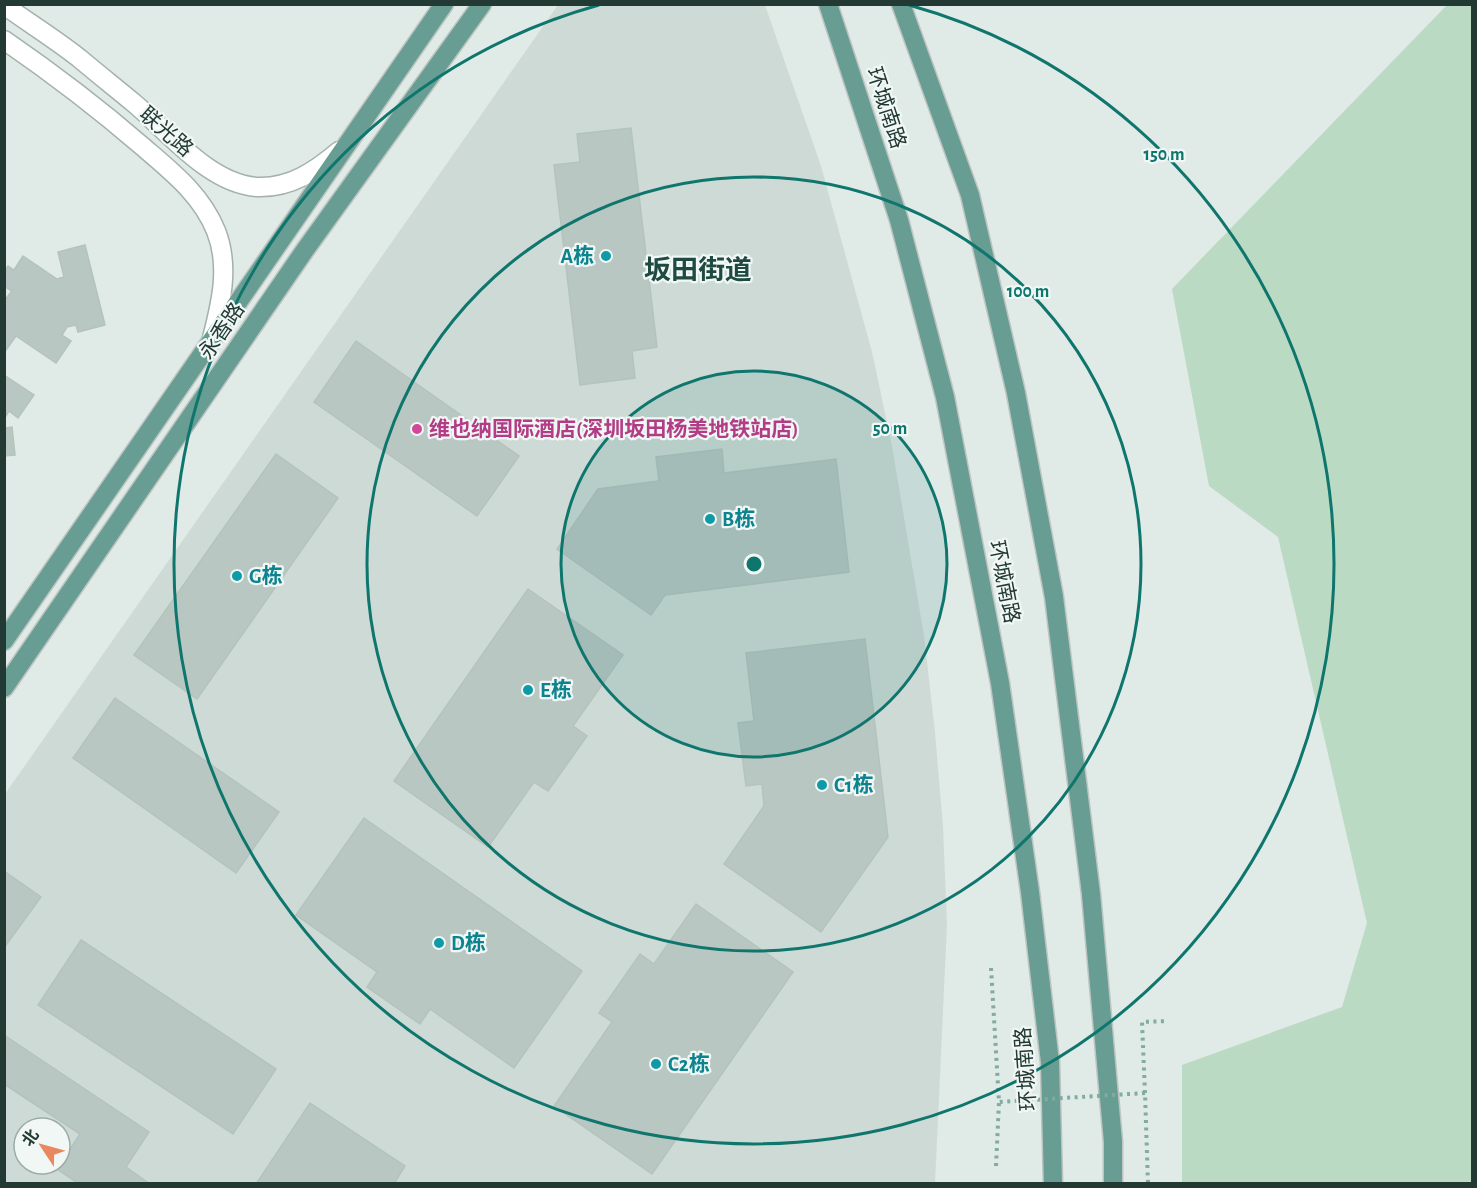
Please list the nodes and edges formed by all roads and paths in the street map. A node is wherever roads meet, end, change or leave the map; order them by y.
1 (444, 4) edge
2 (482, 4) edge
3 (828, 4) edge
4 (901, 4) edge
5 (4, 5) edge
6 (4, 40) edge
7 (343, 148) junction
8 (212, 339) junction
9 (4, 641) edge
10 (4, 688) edge
11 (992, 968) dead end
12 (1168, 1021) dead end
13 (1145, 1093) junction
14 (999, 1102) junction
15 (996, 1166) dead end
16 (1053, 1184) edge
17 (1113, 1184) edge
18 (1148, 1184) edge

1 - 7 main road, 永香路
2 - 10 main road, 永香路
3 - 16 main road, 环城南路
4 - 17 main road
5 - 7 street, 联光路
6 - 8 street, 联光路
7 - 8 main road, 永香路
8 - 9 main road, 永香路
11 - 14 path, bridge
12 - 13 path
13 - 14 path, bridge
13 - 18 path, bridge
14 - 15 path

